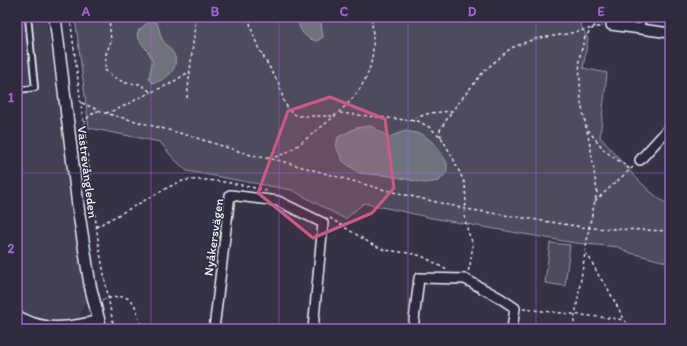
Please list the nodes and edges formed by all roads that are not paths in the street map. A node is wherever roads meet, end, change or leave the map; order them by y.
1 (28, 17) edge
2 (56, 17) edge
3 (643, 17) edge
4 (611, 25) road end
5 (641, 29) junction
6 (670, 33) edge
7 (17, 90) edge
8 (670, 127) edge
9 (640, 160) road end
10 (17, 317) edge
11 (100, 325) edge
12 (214, 329) edge
13 (313, 329) edge
14 (413, 329) edge
15 (512, 329) edge

1 - 7 lane
2 - 11 street, Västrevångleden
3 - 5 lane
4 - 5 street
5 - 6 street
8 - 9 street
10 - 11 street
12 - 13 street, Nyåkersvägen
14 - 15 street

